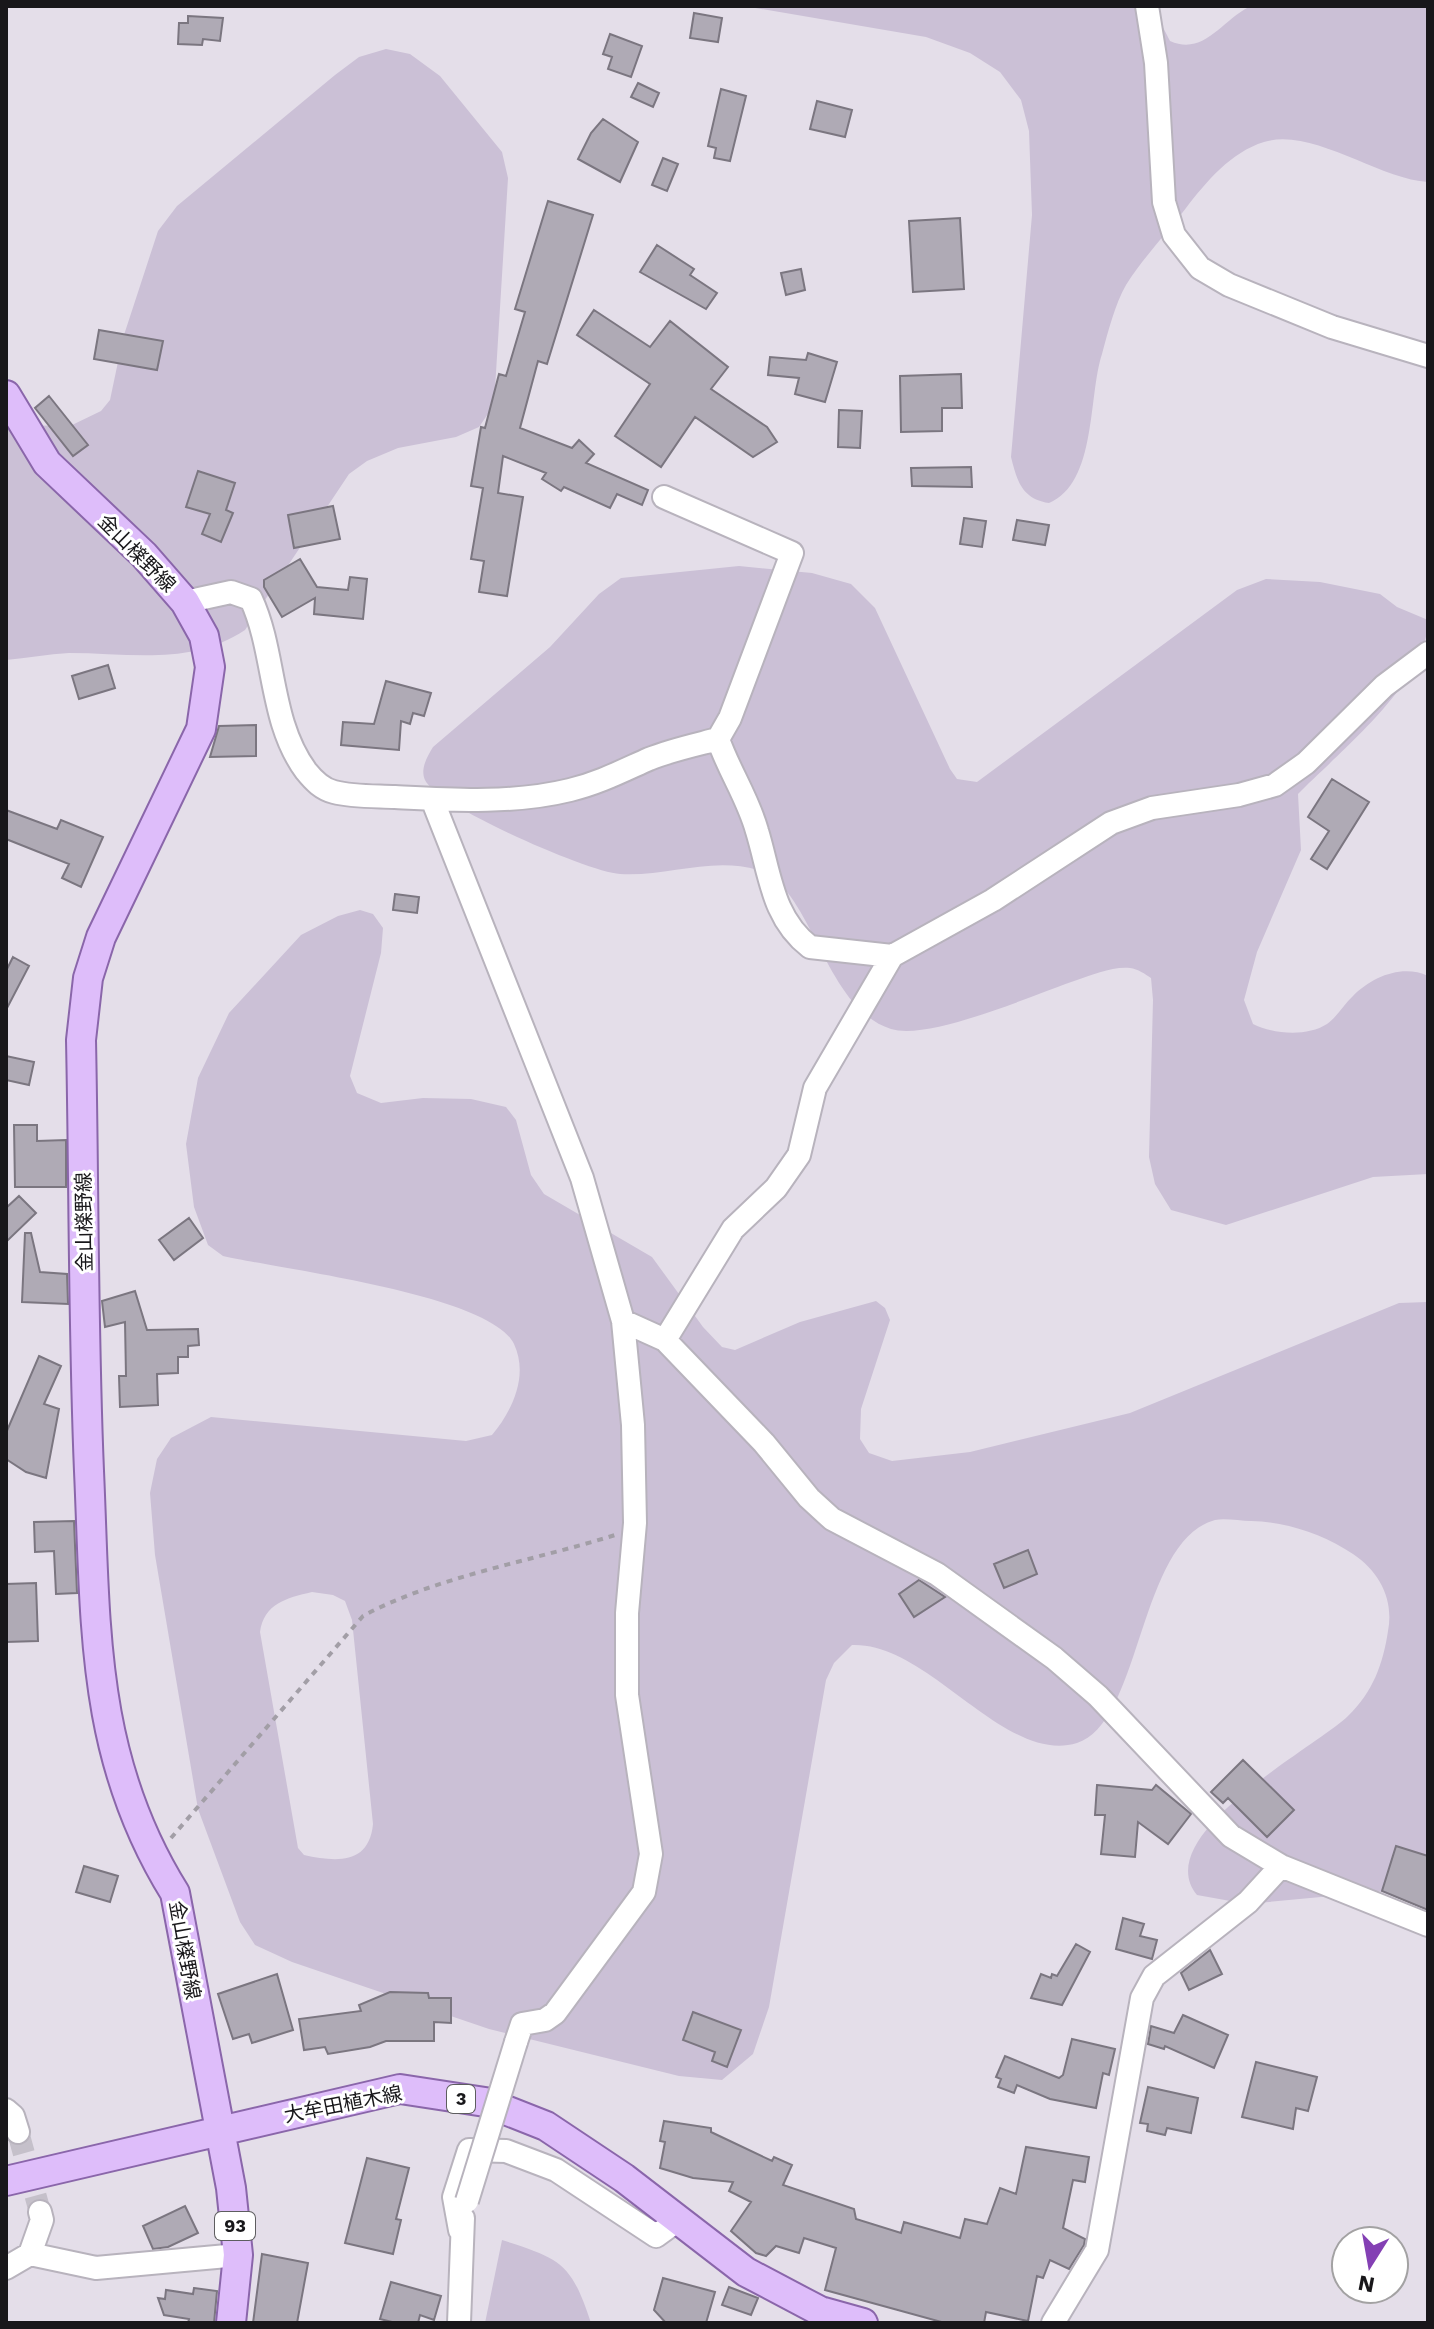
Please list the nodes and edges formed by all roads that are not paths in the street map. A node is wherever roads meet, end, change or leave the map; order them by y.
1 (1147, 6) edge
2 (1428, 356) edge
3 (6, 395) edge
4 (664, 497) dead end
5 (185, 602) junction
6 (1428, 653) edge
7 (718, 739) junction
8 (432, 799) junction
9 (892, 956) junction
10 (623, 1321) junction
11 (665, 1340) junction
12 (1281, 1866) junction
13 (1428, 1925) edge
14 (6, 2110) edge
15 (221, 2130) junction
16 (18, 2132) tunnel mouth
17 (6, 2181) edge
18 (40, 2212) tunnel mouth
19 (678, 2220) junction
20 (460, 2230) junction
21 (30, 2254) junction
22 (238, 2255) junction
23 (6, 2268) edge
24 (231, 2323) edge
25 (459, 2323) edge
26 (863, 2323) edge
27 (1053, 2323) edge

1 - 2 street
3 - 5 main road, 金山檪野線
4 - 7 street
5 - 8 street
5 - 15 main road, 金山檪野線
6 - 9 street
7 - 8 street
7 - 9 street
8 - 10 street
9 - 11 street
10 - 11 street
10 - 20 street, bridge
11 - 12 street
12 - 13 street
12 - 27 street
14 - 16 street
15 - 17 main road, 大牟田植木線 / 3
15 - 19 main road, 大牟田植木線 / 3
15 - 22 main road, 93
18 - 21 street
19 - 20 street
19 - 26 main road, 大牟田植木線 / 3
20 - 25 street
21 - 22 street
21 - 23 street
22 - 24 main road, 93

